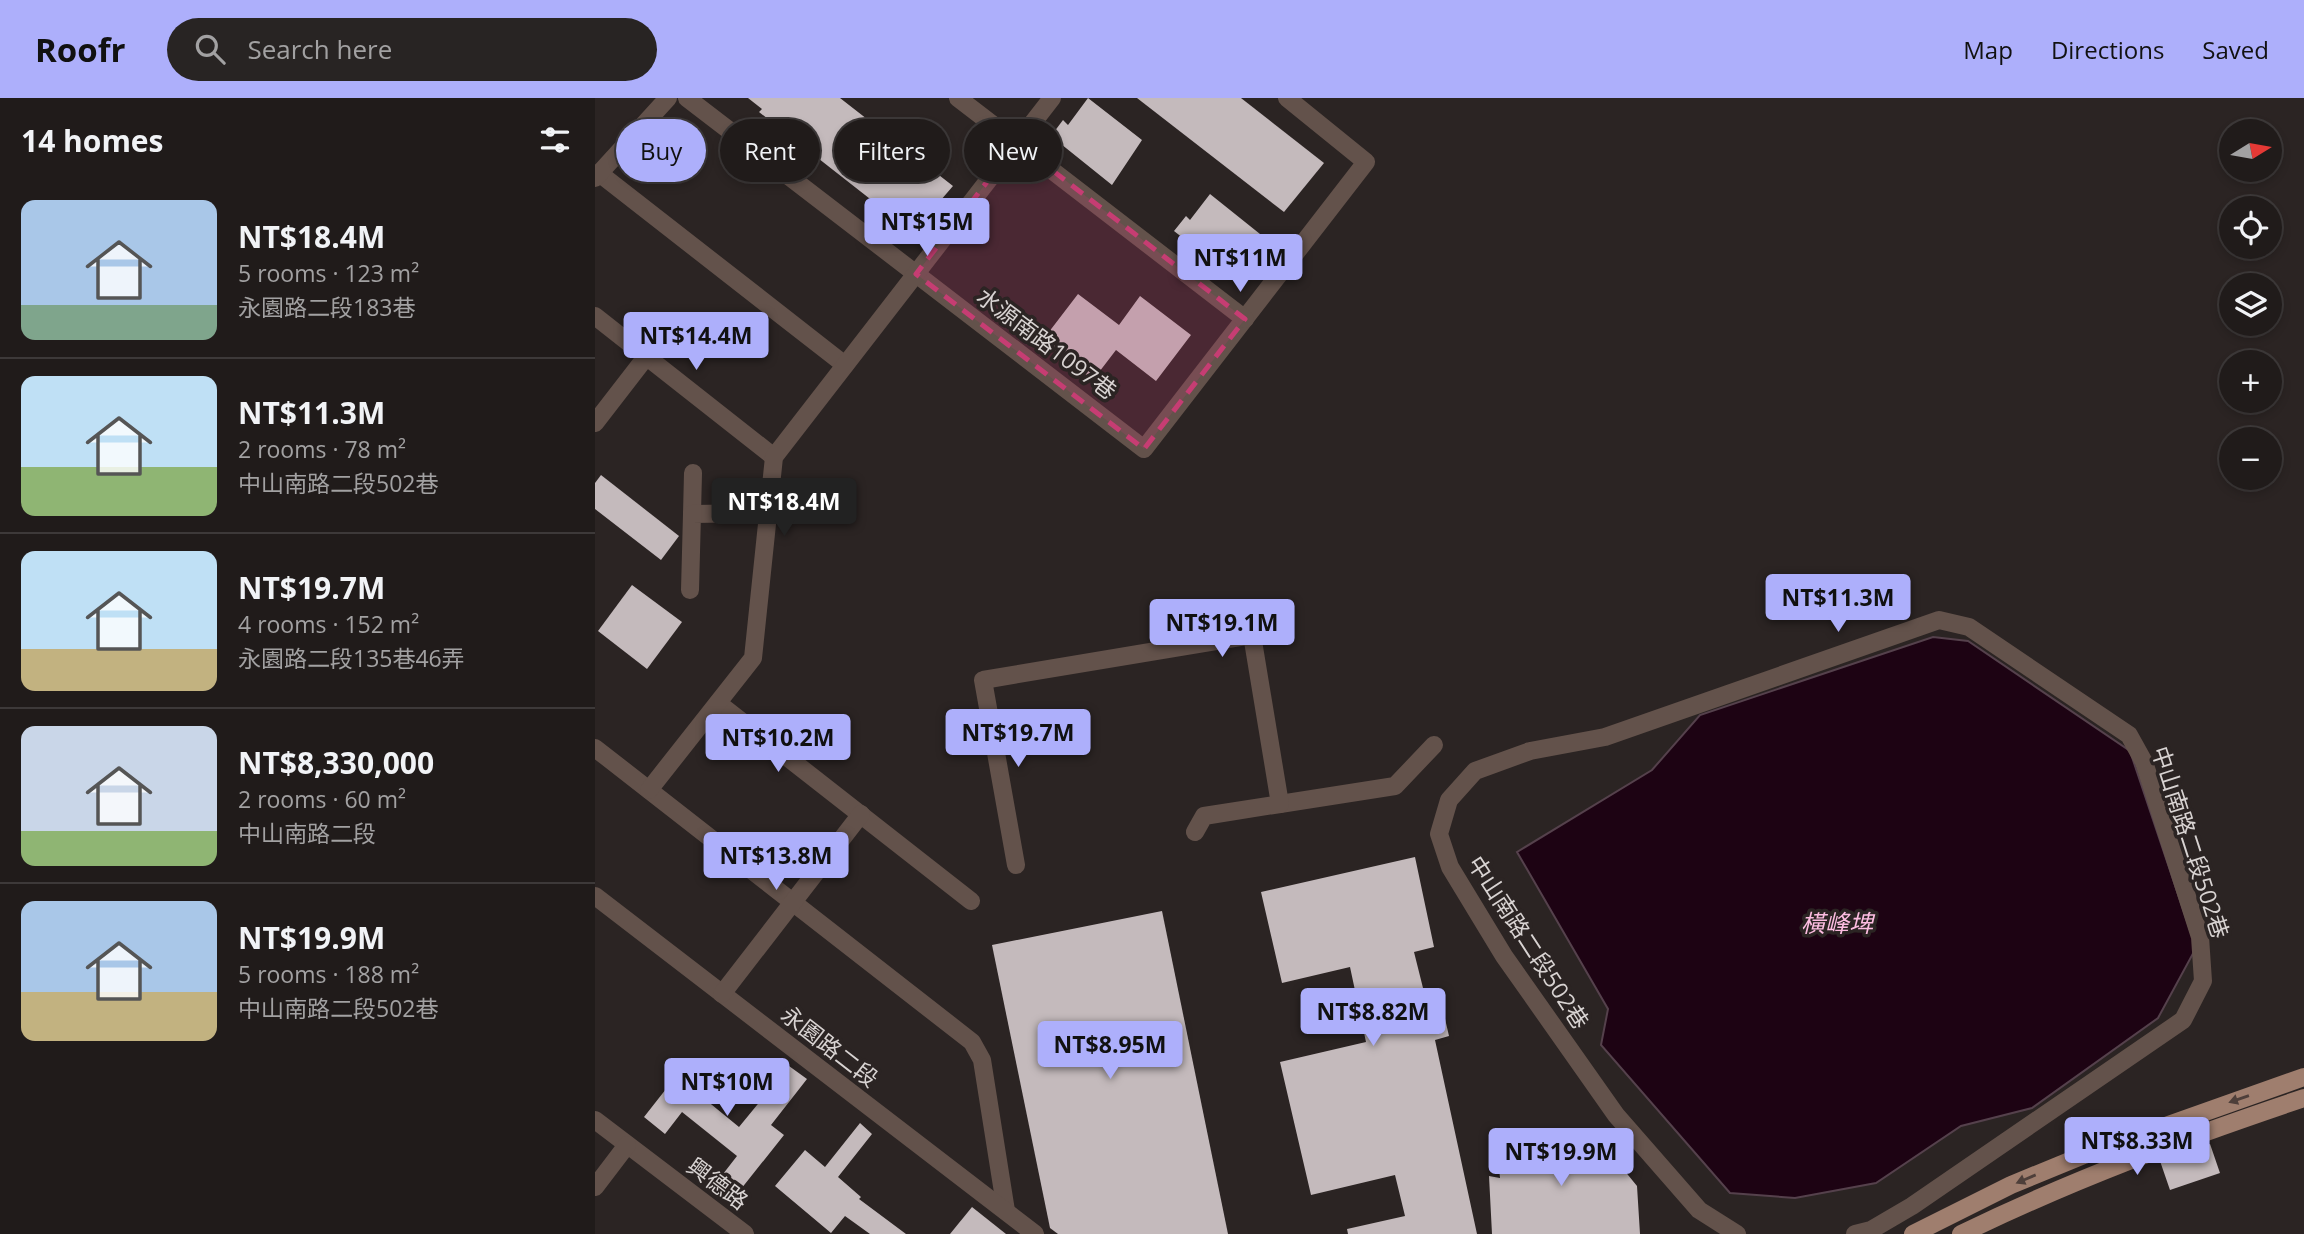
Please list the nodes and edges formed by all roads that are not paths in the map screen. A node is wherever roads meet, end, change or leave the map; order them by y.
1 (668, 98) edge
2 (687, 98) edge
3 (958, 98) edge
4 (1052, 98) edge
5 (1287, 98) edge
6 (986, 119) edge
7 (1036, 119) edge
8 (597, 175) edge
9 (1062, 178) edge
10 (987, 182) edge
11 (916, 274) junction
12 (595, 316) edge
13 (1245, 319) junction
14 (646, 357) junction
15 (845, 365) junction
16 (595, 423) edge
17 (774, 457) junction
18 (693, 473) dead end
19 (767, 513) junction
20 (692, 514) junction
21 (690, 590) dead end
22 (718, 702) junction
23 (1434, 745) dead end
24 (595, 748) edge
25 (649, 790) junction
26 (1280, 804) junction
27 (861, 814) junction
28 (1195, 832) dead end
29 (1016, 865) dead end
30 (595, 896) edge
31 (971, 901) dead end
32 (793, 902) junction
33 (722, 994) junction
34 (2304, 1077) edge
35 (2304, 1098) edge
36 (595, 1121) edge
37 (627, 1145) junction
38 (595, 1186) edge
39 (1006, 1211) junction
40 (745, 1234) edge
41 (1035, 1234) edge
42 (1737, 1234) edge
43 (1855, 1234) edge
44 (1913, 1234) edge
45 (1961, 1234) edge

1 - 8 street
2 - 11 street, 水源南路1097巷
3 - 6 street
4 - 7 street
5 - 13 street
8 - 15 street
9 - 13 street
10 - 11 street
11 - 13 street, 水源南路1097巷
11 - 15 street
12 - 14 street
14 - 16 street
14 - 17 street
15 - 17 street
17 - 19 street
18 - 20 street
19 - 20 street
19 - 22 street
20 - 21 street
22 - 25 street
22 - 27 street
23 - 26 street
24 - 25 street
25 - 32 street
26 - 28 street
26 - 29 street
27 - 31 street
27 - 32 street
30 - 33 street, 永園路二段
32 - 33 street
32 - 39 street
33 - 39 street, 永園路二段
34 -> 44 main road
35 - 45 main road
36 - 37 street, 興德路
37 - 38 street
37 - 40 street, 興德路
39 - 41 street, 永園路二段
42 - 43 street, 中山南路二段502巷

